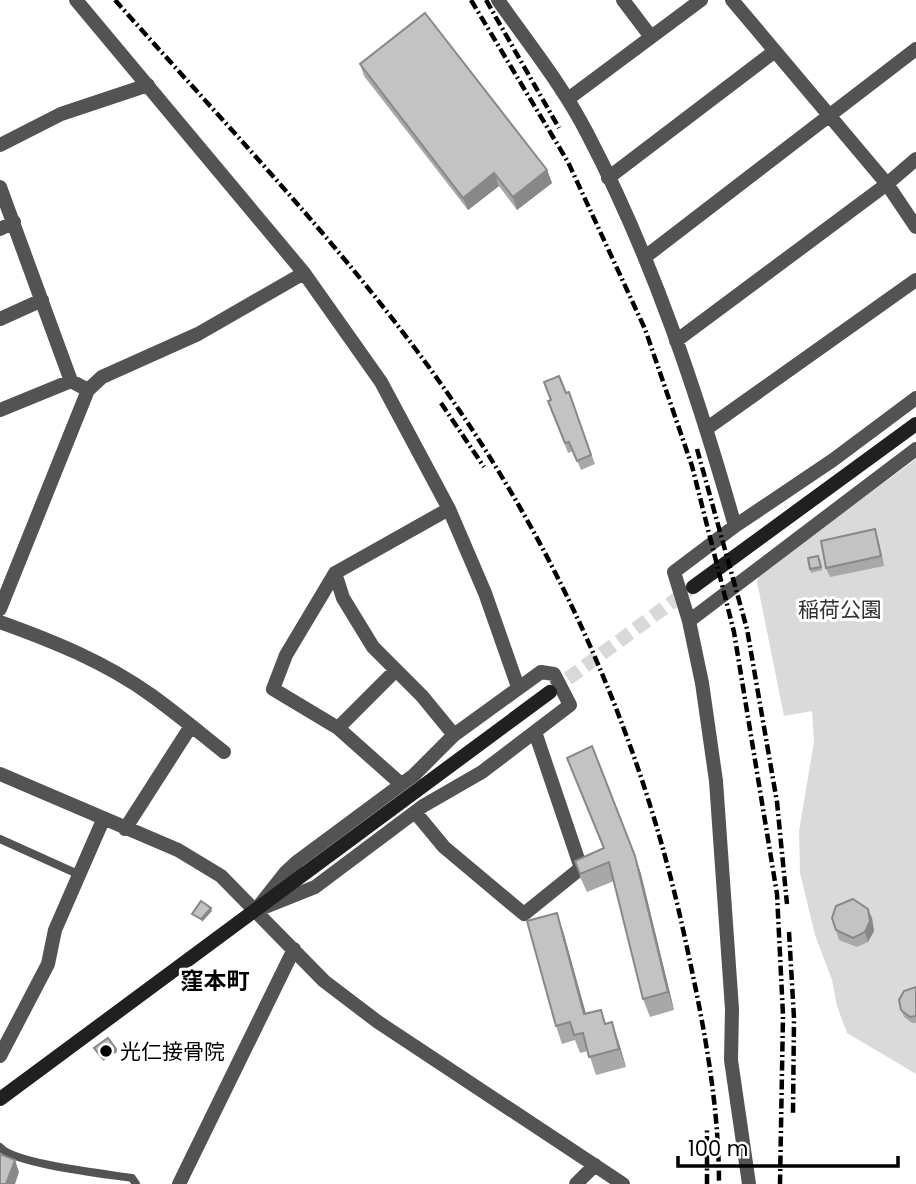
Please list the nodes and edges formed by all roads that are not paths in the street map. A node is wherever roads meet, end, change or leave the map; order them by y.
1 (76, 0) edge
2 (498, 0) edge
3 (623, 0) edge
4 (701, 0) edge
5 (732, 0) edge
6 (651, 37) junction
7 (916, 49) edge
8 (775, 51) junction
9 (148, 85) junction
10 (568, 99) junction
11 (831, 117) junction
12 (0, 145) edge
13 (916, 159) edge
14 (608, 178) junction
15 (887, 184) junction
16 (0, 187) edge
17 (14, 222) junction
18 (916, 228) edge
19 (0, 229) edge
20 (645, 257) junction
21 (304, 272) junction
22 (916, 280) edge
23 (43, 300) junction
24 (0, 319) edge
25 (676, 341) junction
26 (71, 381) junction
27 (88, 390) junction
28 (916, 398) edge
29 (0, 410) edge
30 (916, 424) edge
31 (706, 429) junction
32 (916, 449) edge
33 (449, 509) junction
34 (735, 526) junction
35 (335, 573) junction
36 (693, 587) tunnel mouth
37 (0, 609) edge
38 (689, 621) junction
39 (0, 622) edge
40 (396, 670) junction
41 (518, 687) junction
42 (550, 692) tunnel mouth
43 (191, 726) junction
44 (338, 728) junction
45 (535, 732) junction
46 (454, 735) junction
47 (224, 752) dead end
48 (0, 774) edge
49 (401, 784) junction
50 (415, 812) junction
51 (103, 820) junction
52 (125, 829) junction
53 (0, 839) edge
54 (81, 875) junction
55 (256, 911) junction
56 (293, 949) junction
57 (0, 1056) edge
58 (0, 1099) edge
59 (0, 1147) edge
60 (595, 1165) junction
61 (136, 1184) edge
62 (179, 1184) edge
63 (576, 1184) edge
64 (623, 1184) edge
65 (749, 1184) edge

1 - 9 street
2 - 10 street
3 - 6 street
4 - 6 street
5 - 8 street
6 - 10 street
7 - 11 street
8 - 11 street
8 - 14 street
9 - 12 street
9 - 21 street
10 - 14 street
11 - 15 street
11 - 20 street
13 - 15 street
14 - 20 street
15 - 18 street
15 - 25 street
16 - 17 street
17 - 19 street
17 - 23 street
20 - 25 street
21 - 27 street
21 - 33 street
22 - 31 street
23 - 24 street
23 - 26 street
25 - 31 street
26 - 27 street
26 - 29 street
27 - 37 street
28 - 34 street
30 - 36 street
31 - 34 street
32 - 38 street
33 - 35 street
33 - 41 street
34 - 38 street
35 - 40 street
35 - 44 street
38 - 65 street
39 - 43 street
40 - 44 street
40 - 46 street
41 - 45 street
41 - 46 street
42 - 55 street
43 - 47 street
43 - 52 street
44 - 49 street
45 - 50 street
45 - 50 street
46 - 49 street
48 - 51 street
49 - 55 street
50 - 55 street
51 - 52 street
51 - 54 street
52 - 55 street
53 - 54 lane
54 - 57 street
55 - 56 street
55 - 58 street
56 - 60 street
56 - 62 street
59 - 61 lane
60 - 63 street
60 - 64 street

